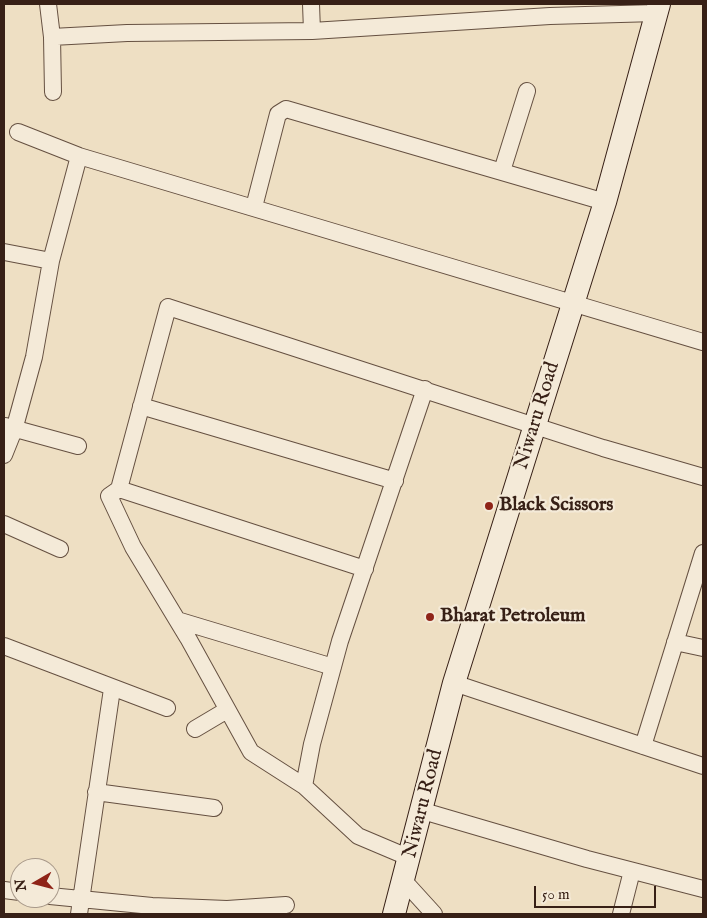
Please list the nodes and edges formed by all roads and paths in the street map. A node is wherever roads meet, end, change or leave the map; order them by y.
1 (48, 4) edge
2 (311, 4) edge
3 (657, 9) edge
4 (552, 10) edge
5 (312, 31) junction
6 (52, 36) junction
7 (53, 92) dead end
8 (526, 92) dead end
9 (18, 132) dead end
10 (79, 156) junction
11 (502, 171) junction
12 (605, 202) junction
13 (254, 207) junction
14 (4, 252) edge
15 (51, 262) junction
16 (573, 303) junction
17 (703, 342) edge
18 (425, 389) junction
19 (141, 406) junction
20 (535, 424) junction
21 (9, 428) edge
22 (78, 446) dead end
23 (4, 455) edge
24 (703, 477) edge
25 (395, 481) junction
26 (118, 489) junction
27 (4, 524) edge
28 (60, 550) dead end
29 (703, 553) edge
30 (365, 569) junction
31 (177, 620) junction
32 (676, 642) junction
33 (703, 648) edge
34 (4, 650) edge
35 (333, 667) junction
36 (454, 683) junction
37 (112, 689) junction
38 (167, 708) dead end
39 (228, 710) junction
40 (195, 729) dead end
41 (643, 746) junction
42 (703, 766) edge
43 (304, 786) junction
44 (96, 792) junction
45 (214, 808) dead end
46 (423, 811) junction
47 (410, 858) junction
48 (632, 871) junction
49 (404, 881) junction
50 (703, 889) edge
51 (60, 900) edge
52 (286, 905) dead end
53 (80, 907) edge
54 (394, 914) edge
55 (434, 914) edge
56 (621, 914) edge

1 - 6 street
2 - 5 street
3 - 4 street
3 - 12 street, Niwaru Road
4 - 5 street
5 - 6 street
6 - 7 street
8 - 11 street
9 - 10 street
10 - 13 street
10 - 15 street
11 - 12 street
11 - 13 street
12 - 16 street, Niwaru Road
13 - 16 street
14 - 15 street
15 - 21 street
16 - 17 street
16 - 20 street, Niwaru Road
18 - 19 street
18 - 20 street
18 - 25 street
19 - 25 street
19 - 26 street
20 - 24 street
20 - 36 street, Niwaru Road
21 - 22 street
21 - 23 street
25 - 30 street
26 - 30 street
26 - 31 street
27 - 28 street
29 - 32 street
30 - 35 street
31 - 35 street
31 - 39 street
32 - 33 street
32 - 41 street
34 - 37 street
35 - 43 street
36 - 41 street
36 - 46 street, Niwaru Road
37 - 38 street
37 - 44 street
39 - 40 street
39 - 43 street
41 - 42 street
43 - 47 street
44 - 45 street
44 - 53 street
46 - 47 street, Niwaru Road
46 - 48 street
47 - 49 street, Niwaru Road
48 - 50 street
48 - 56 street
49 - 54 street, Niwaru Road
49 - 55 street
51 - 53 street
52 - 53 street

